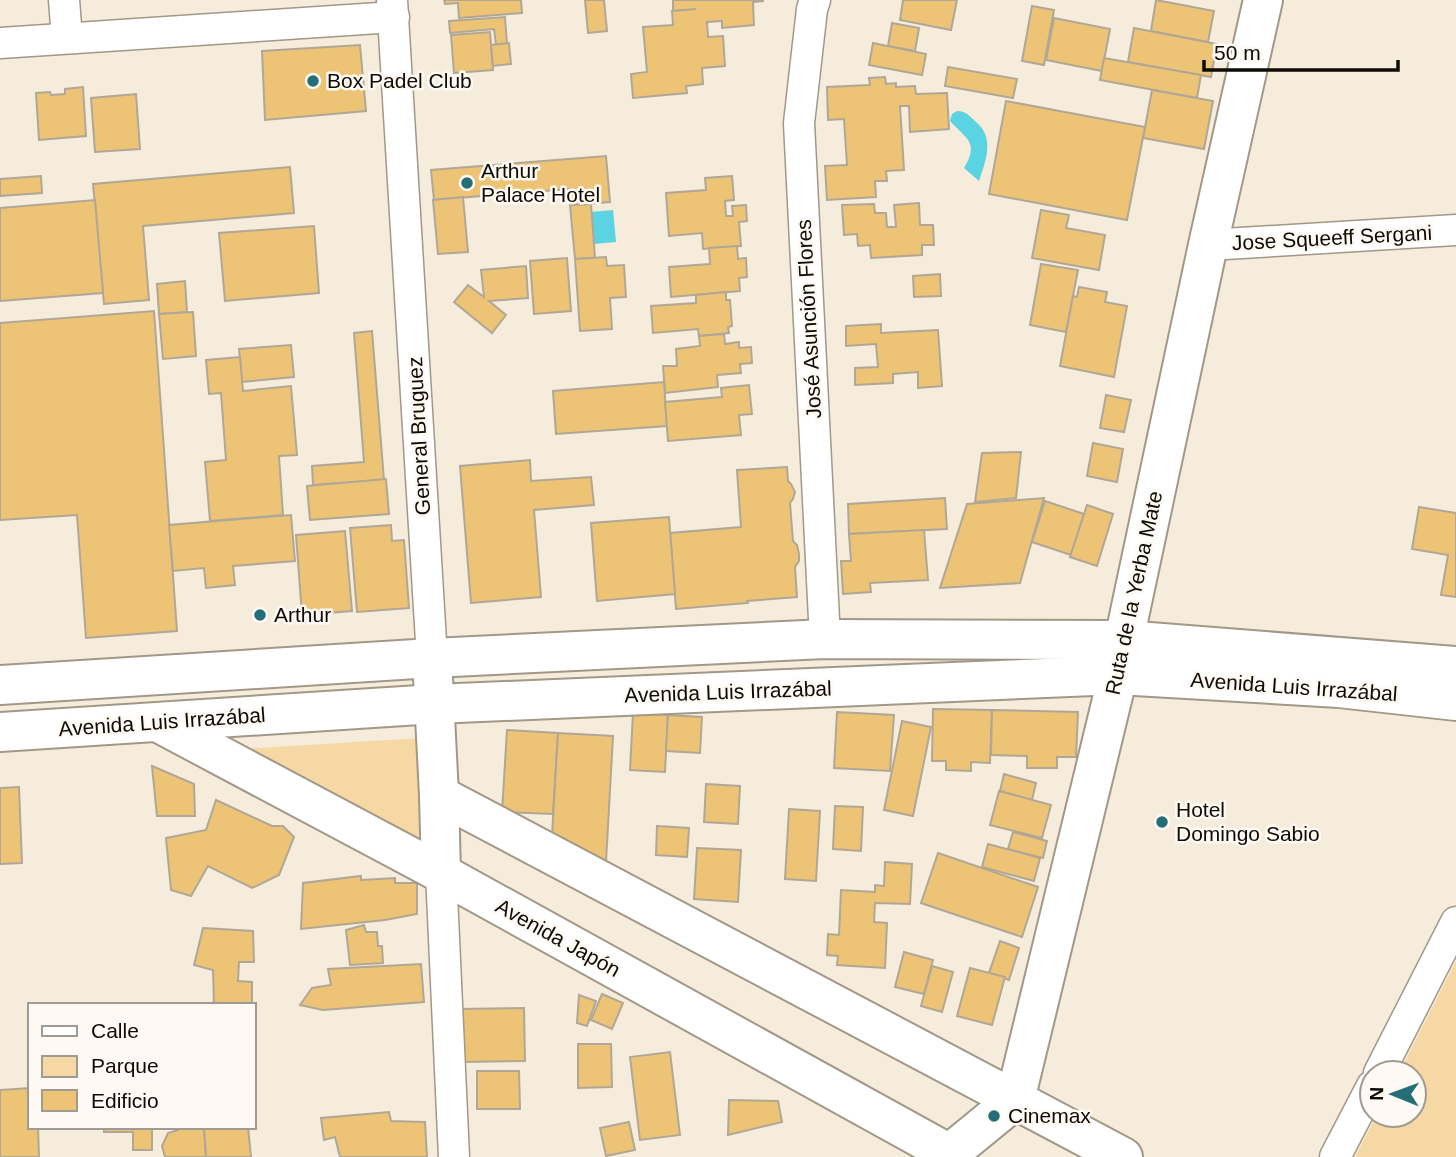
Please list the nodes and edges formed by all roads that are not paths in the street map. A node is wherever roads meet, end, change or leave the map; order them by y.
1 (64, 0) edge
2 (815, 0) edge
3 (1263, 0) edge
4 (393, 8) edge
5 (67, 38) junction
6 (0, 43) edge
7 (1456, 230) edge
8 (1208, 245) junction
9 (825, 639) junction
10 (1121, 657) junction
11 (432, 658) junction
12 (1456, 666) edge
13 (0, 685) edge
14 (1456, 701) edge
15 (435, 704) junction
16 (159, 723) junction
17 (0, 732) edge
18 (439, 795) junction
19 (441, 873) junction
20 (1456, 922) edge
21 (1385, 1059) edge
22 (1015, 1100) junction
23 (1358, 1113) edge
24 (952, 1155) edge
25 (454, 1157) edge
26 (910, 1157) edge
27 (1123, 1157) edge
28 (1335, 1157) edge

1 - 5 street
2 - 9 street, José Asunción Flores
3 - 8 main road, Ruta de la Yerba Mate
4 - 5 street
4 - 11 street, General Bruguez
5 - 6 street
7 - 8 street, Jose Squeeff Sergani
8 - 10 main road, Ruta de la Yerba Mate
9 - 10 main road, Avenida Luis Irrazábal
9 - 11 main road, Avenida Luis Irrazábal
10 - 12 main road, Avenida Luis Irrazábal
10 - 14 main road, Avenida Luis Irrazábal
10 - 15 main road, Avenida Luis Irrazábal
10 - 22 main road, Ruta de la Yerba Mate
11 - 13 main road, Avenida Luis Irrazábal
11 - 15 main road, General Bruguez
15 - 16 main road, Avenida Luis Irrazábal
15 - 18 main road, General Bruguez
16 - 17 main road, Avenida Luis Irrazábal
16 - 19 main road, Avenida Japón
18 - 19 main road, General Bruguez
18 - 22 main road
19 - 24 main road, Avenida Japón
19 - 25 street
20 - 21 street
22 - 24 main road
22 - 27 main road
23 - 28 street
24 - 26 street

